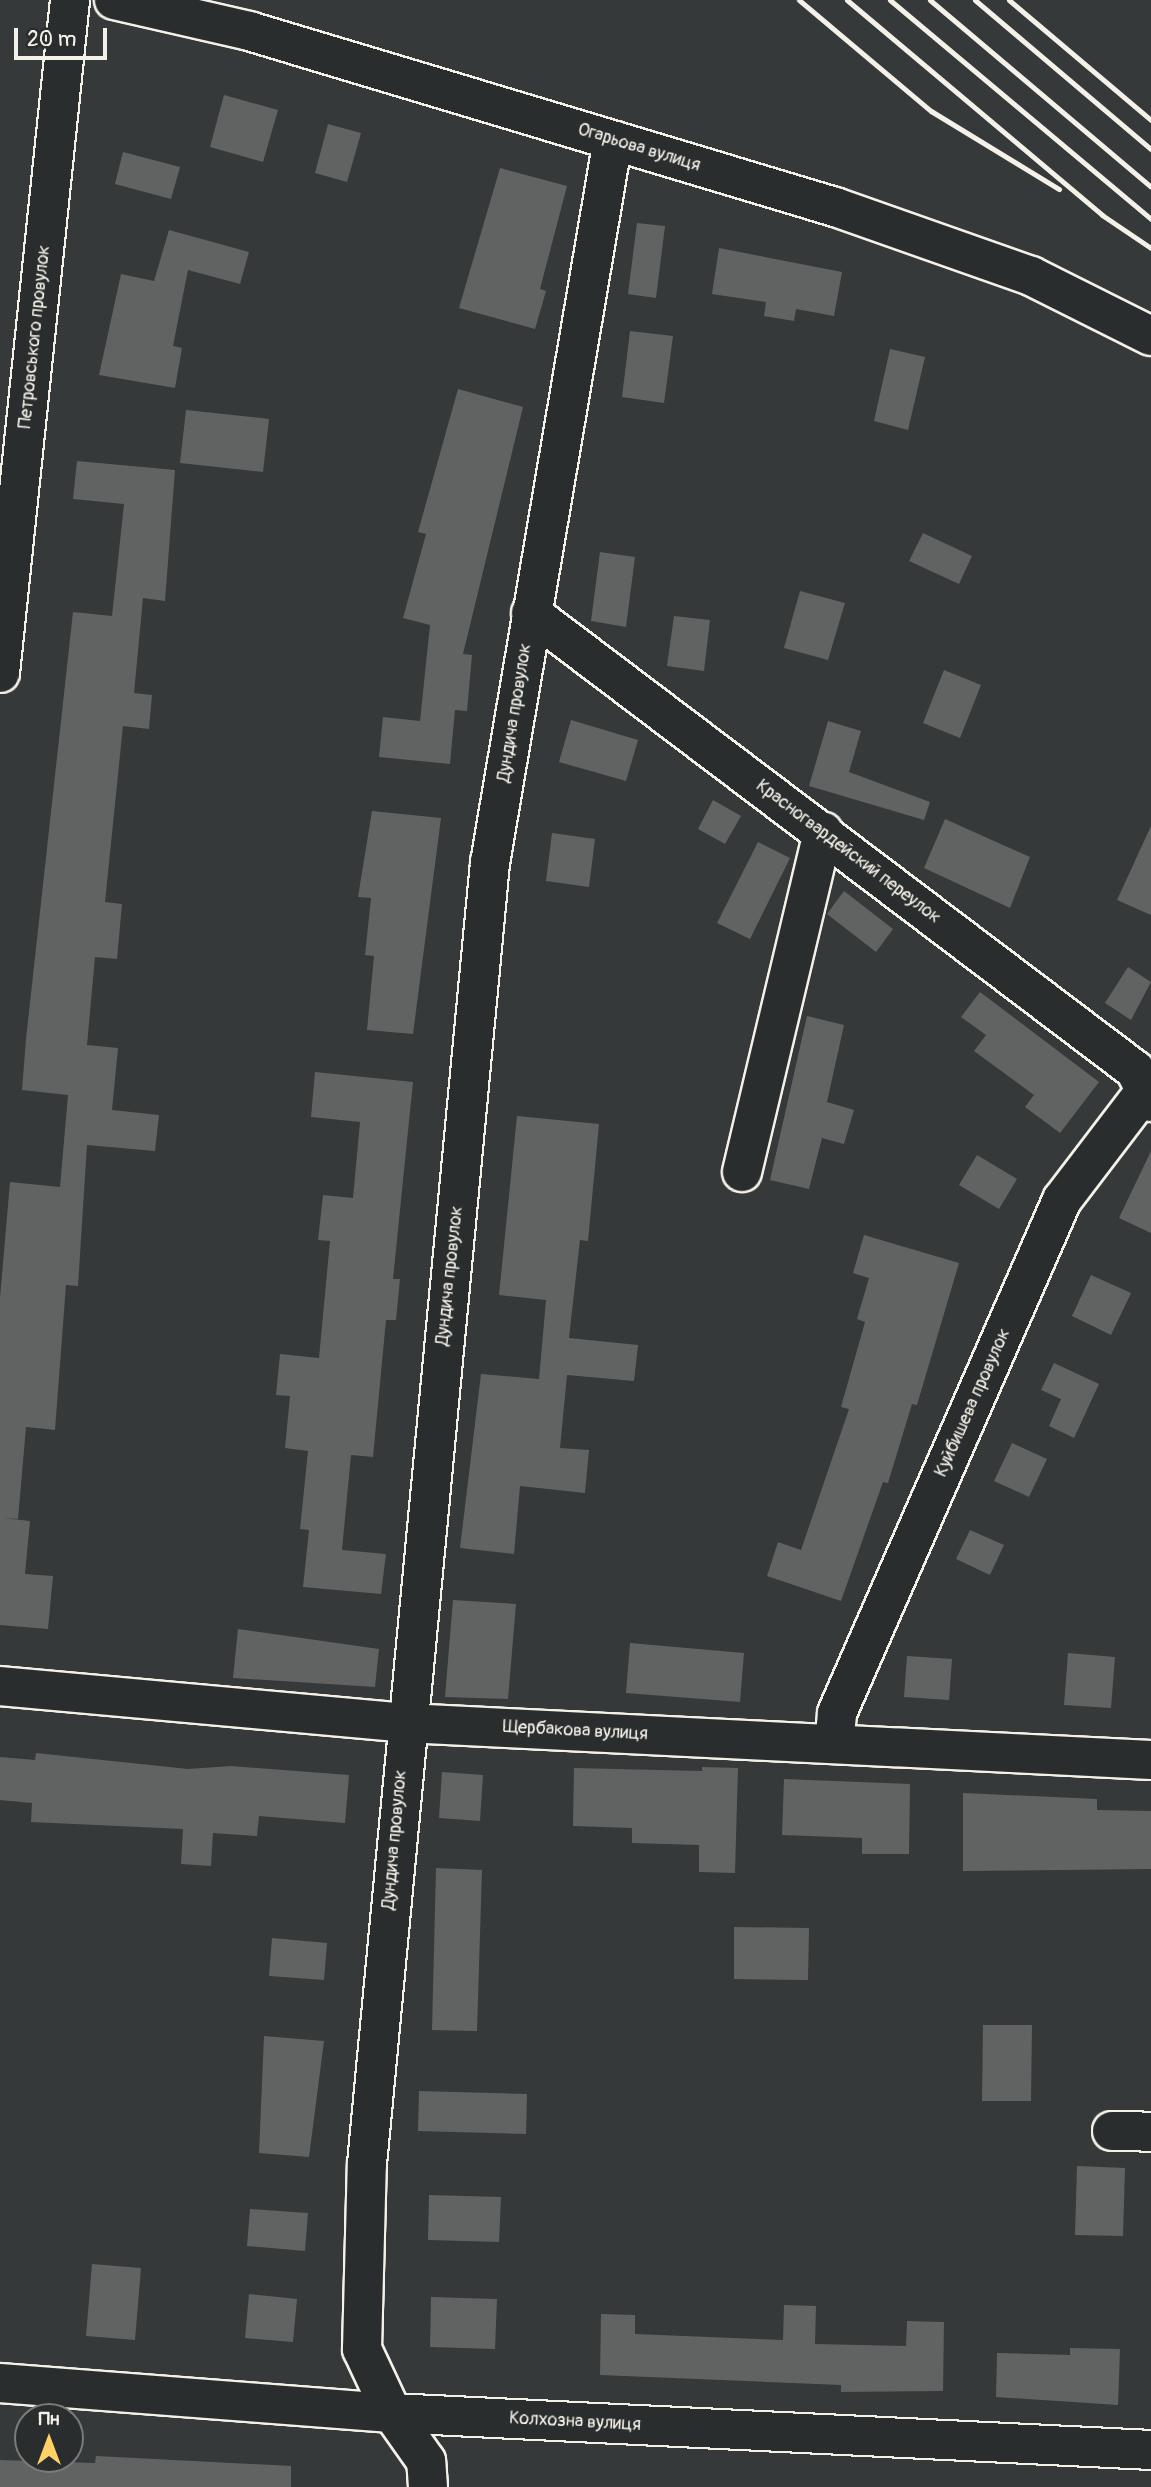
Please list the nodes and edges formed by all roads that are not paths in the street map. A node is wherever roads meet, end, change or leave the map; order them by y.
1 (70, 0) edge
2 (114, 0) edge
3 (612, 140) junction
4 (1151, 336) edge
5 (531, 613) junction
6 (0, 673) edge
7 (822, 832) junction
8 (1149, 1092) edge
9 (742, 1172) dead end
10 (0, 1686) edge
11 (406, 1723) junction
12 (834, 1744) junction
13 (1151, 1760) edge
14 (1112, 2131) dead end
15 (1151, 2132) edge
16 (0, 2383) edge
17 (392, 2413) junction
18 (1151, 2451) edge
19 (428, 2487) edge

1 - 6 street, Петровського провулок
2 - 3 street, Огарьова вулиця
3 - 4 street, Огарьова вулиця
3 - 5 street, Дундича провулок
5 - 7 street, Красногвардейский переулок
5 - 11 street, Дундича провулок
7 - 8 street, Красногвардейский переулок
7 - 9 street
8 - 12 street, Куйбишева провулок
10 - 11 street, Щербакова вулиця
11 - 12 street, Щербакова вулиця
11 - 17 street, Дундича провулок
12 - 13 street, Щербакова вулиця
14 - 15 street
16 - 17 street, Колхозна вулиця
17 - 18 street, Колхозна вулиця
17 - 19 street, Дундича провулок

